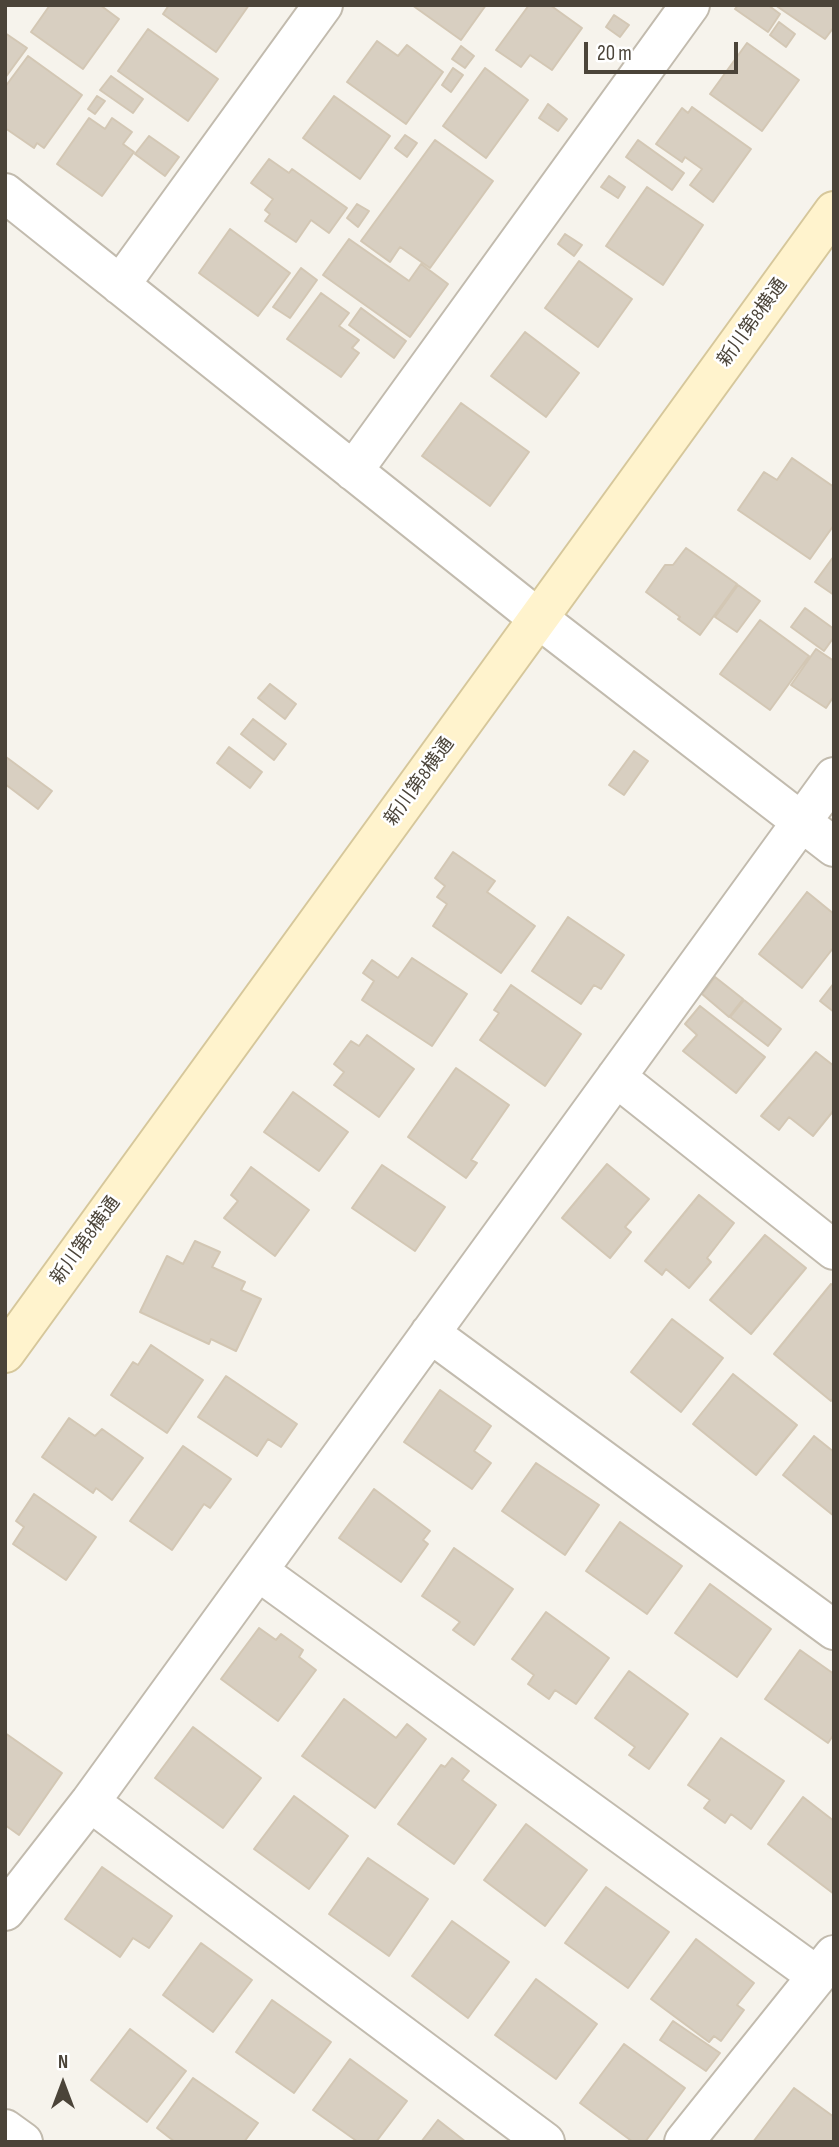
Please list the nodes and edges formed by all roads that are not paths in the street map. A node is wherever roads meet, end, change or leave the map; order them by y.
1 (323, 5) edge
2 (690, 5) edge
3 (5, 193) edge
4 (834, 211) edge
5 (120, 285) junction
6 (353, 471) junction
7 (539, 619) junction
8 (834, 777) edge
9 (802, 822) junction
10 (834, 847) edge
11 (616, 1077) junction
12 (834, 1250) edge
13 (430, 1333) junction
14 (5, 1353) edge
15 (258, 1571) junction
16 (834, 1630) edge
17 (90, 1801) junction
18 (5, 1911) edge
19 (825, 1966) edge
20 (5, 2129) edge
21 (23, 2142) edge
22 (545, 2142) edge
23 (684, 2142) edge

1 - 5 street
2 - 6 street
3 - 5 street
4 - 7 street, 新川第8横通
5 - 6 street
6 - 7 street
7 - 9 street
7 - 14 street, 新川第8横通
8 - 9 street
9 - 10 street
9 - 11 street
11 - 12 street
11 - 13 street
13 - 15 street
13 - 16 street
15 - 17 street
15 - 19 street
17 - 18 street
17 - 22 street
19 - 23 street
20 - 21 street

